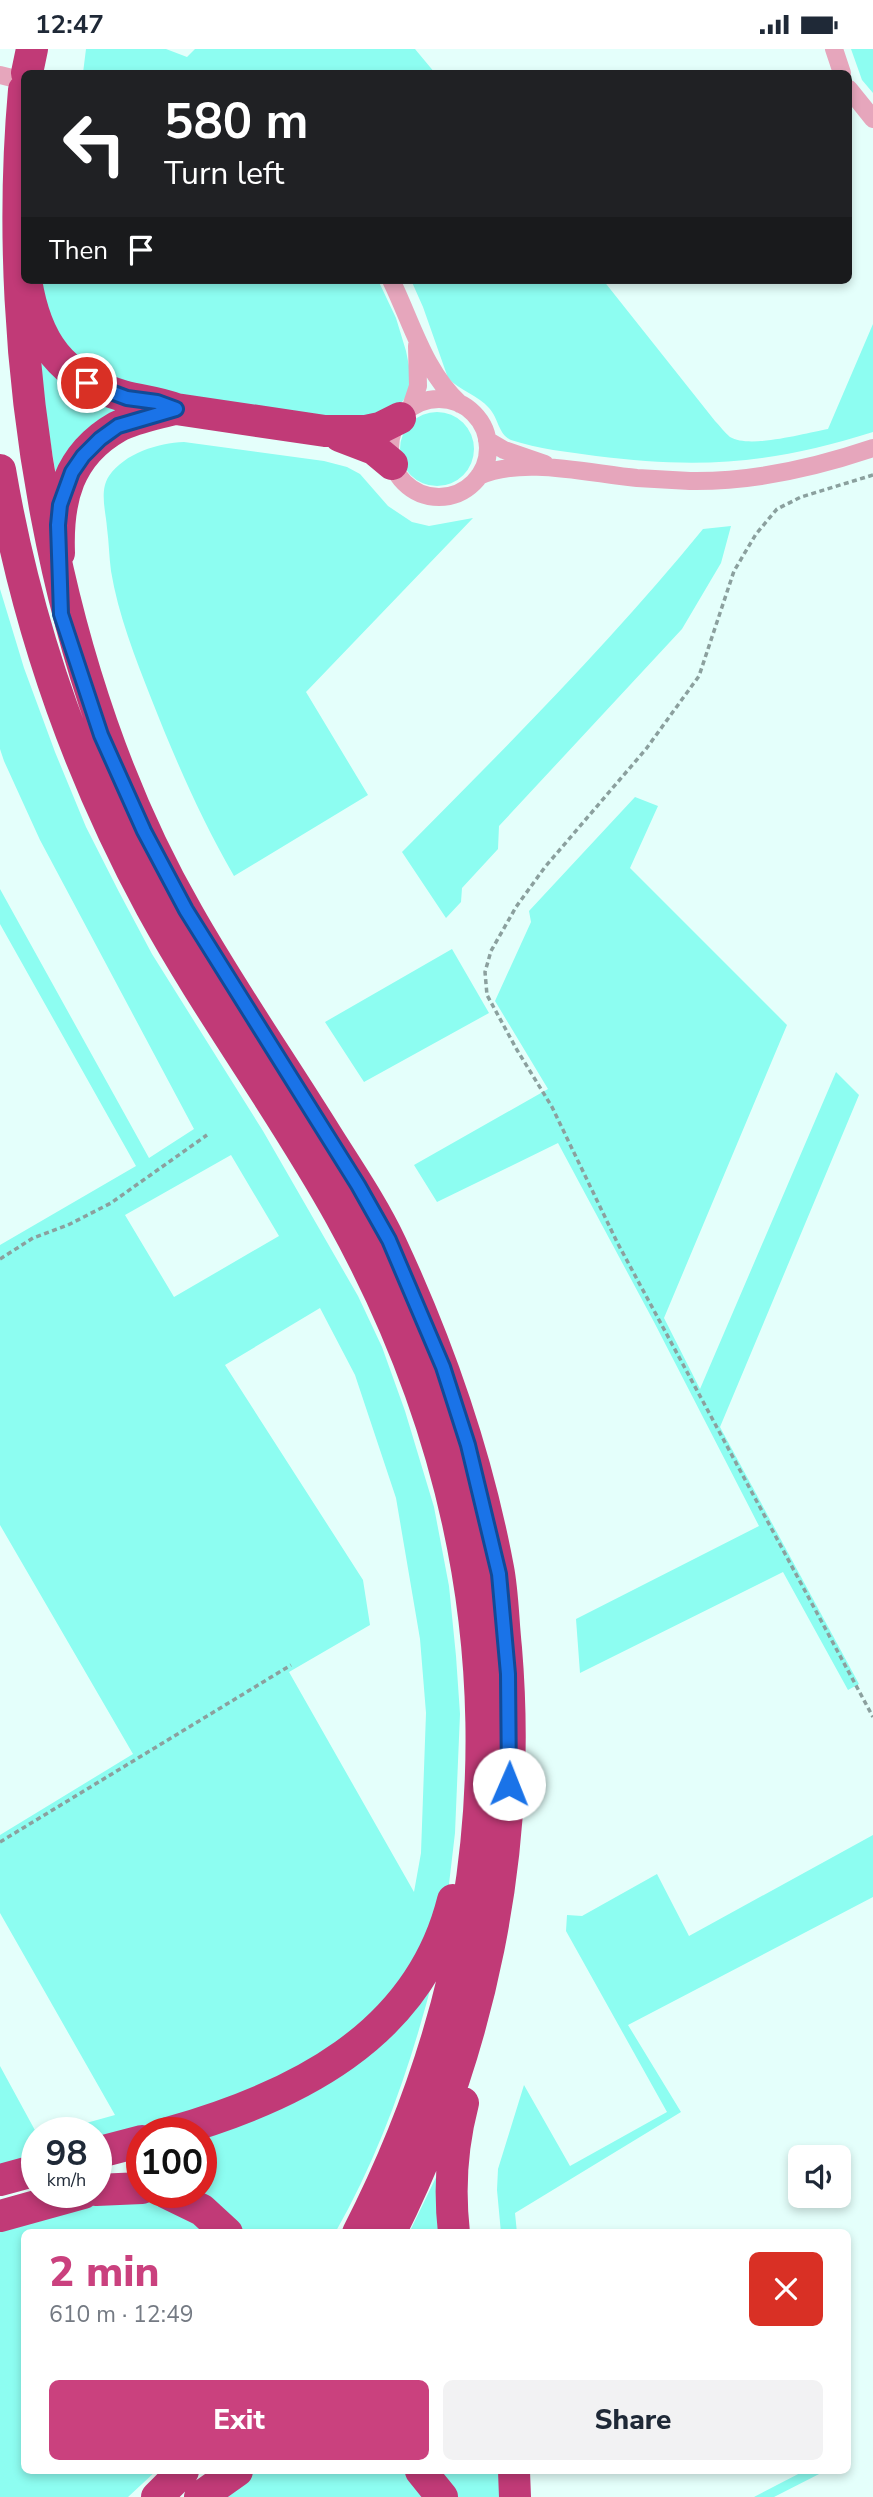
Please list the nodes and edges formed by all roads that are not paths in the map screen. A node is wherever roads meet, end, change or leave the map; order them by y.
1 (32, 49) edge
2 (834, 49) edge
3 (28, 70) edge
4 (841, 70) edge
5 (0, 75) edge
6 (21, 80) edge
7 (852, 93) edge
8 (21, 110) edge
9 (873, 119) edge
10 (12, 205) junction
11 (21, 254) edge
12 (27, 284) edge
13 (393, 284) edge
14 (417, 339) junction
15 (460, 404) junction
16 (176, 409) junction
17 (405, 413) junction
18 (326, 431) junction
19 (487, 440) junction
20 (873, 448) edge
21 (392, 464) junction
22 (552, 467) junction
23 (0, 470) edge
24 (480, 476) junction
25 (0, 554) edge
26 (61, 614) junction
27 (64, 717) junction
28 (483, 1748) junction
29 (493, 1929) junction
30 (217, 2119) edge
31 (21, 2174) edge
32 (0, 2180) edge
33 (29, 2208) edge
34 (198, 2208) edge
35 (0, 2216) edge
36 (223, 2229) edge
37 (360, 2229) edge
38 (392, 2229) edge
39 (454, 2229) edge
40 (215, 2474) edge
41 (226, 2474) edge
42 (423, 2474) edge
43 (514, 2474) edge
44 (182, 2486) edge
45 (442, 2497) edge
46 (514, 2497) edge

1 - 3 highway
2 - 4 street
5 - 6 street
7 - 9 street
8 - 10 highway
10 - 11 highway
10 - 26 highway
12 - 16 highway
13 - 14 street
14 - 15 street
14 - 17 street
15 - 17 street
15 - 19 street
16 - 18 highway
16 - 26 highway
17 - 18 highway
17 - 21 street
18 - 21 highway
19 - 22 street
19 - 24 street
20 - 22 street
21 - 24 street
22 - 24 street
23 - 27 highway
25 - 27 highway
26 - 29 highway
27 - 28 highway
28 - 30 highway
28 - 37 highway
29 - 38 highway
29 - 39 highway
31 - 32 highway
33 - 35 highway
34 - 36 highway
40 - 44 highway
41 - 44 highway
42 - 45 highway
43 - 46 highway

